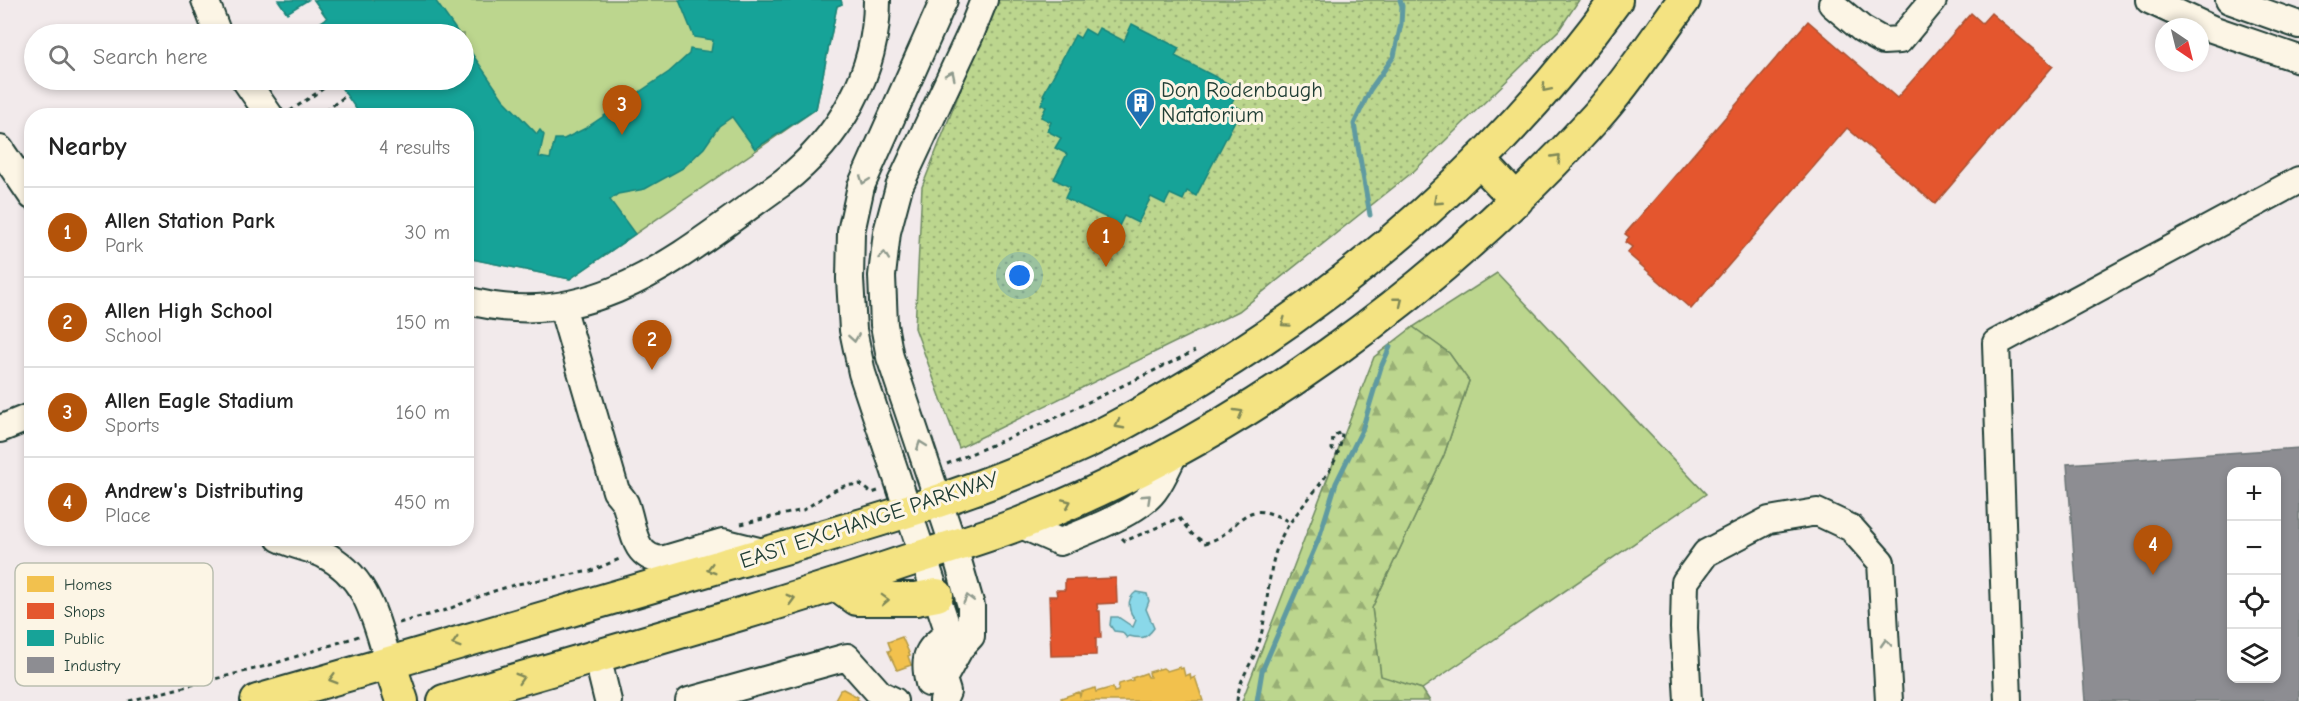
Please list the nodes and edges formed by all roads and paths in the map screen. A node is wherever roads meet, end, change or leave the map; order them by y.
1 (205, 0) edge
2 (877, 0) edge
3 (944, 0) edge
4 (984, 0) edge
5 (1616, 0) edge
6 (1684, 0) edge
7 (1934, 0) edge
8 (2149, 0) edge
9 (2229, 0) edge
10 (1832, 1) edge
11 (214, 24) edge
12 (2299, 25) edge
13 (2299, 59) edge
14 (255, 90) edge
15 (319, 90) edge
16 (347, 95) dead end
17 (273, 108) edge
18 (289, 108) edge
19 (329, 108) edge
20 (887, 127) junction
21 (919, 142) junction
22 (0, 149) edge
23 (1479, 160) junction
24 (2299, 180) edge
25 (24, 184) edge
26 (1517, 200) junction
27 (474, 301) edge
28 (562, 306) junction
29 (1197, 350) dead end
30 (24, 419) edge
31 (0, 429) edge
32 (1337, 455) junction
33 (944, 465) dead end
34 (881, 489) dead end
35 (939, 501) junction
36 (908, 511) junction
37 (1291, 524) junction
38 (731, 527) dead end
39 (1120, 535) dead end
40 (300, 546) edge
41 (954, 547) junction
42 (643, 552) junction
43 (767, 553) junction
44 (924, 556) junction
45 (838, 585) junction
46 (936, 595) junction
47 (378, 629) junction
48 (955, 640) junction
49 (597, 656) junction
50 (389, 663) junction
51 (213, 680) edge
52 (188, 686) edge
53 (934, 691) edge
54 (129, 701) edge
55 (257, 701) edge
56 (402, 701) edge
57 (444, 701) edge
58 (608, 701) edge
59 (689, 701) edge
60 (894, 701) edge
61 (1237, 701) edge
62 (1688, 701) edge
63 (1889, 701) edge
64 (2008, 701) edge

1 - 11 street
2 - 28 street
3 - 20 street
21 -> 4 street
5 -> 23 main road, EAST EXCHANGE PARKWAY
26 -> 6 main road
7 - 10 street
8 - 13 street
9 - 12 street
14 - 17 street
15 - 18 path
16 - 19 path
20 - 21 street
20 -> 36 street
35 -> 21 street
22 - 25 street
23 - 26 main road
23 -> 35 main road, EAST EXCHANGE PARKWAY
24 - 64 street
41 -> 26 main road
27 - 28 street
28 - 42 street
29 - 33 path
30 - 31 street
32 - 32 path
32 - 37 path
34 - 38 path
35 - 36 main road, EAST EXCHANGE PARKWAY
35 - 41 street
36 - 43 main road, EAST EXCHANGE PARKWAY
36 - 44 street
37 - 39 path
37 - 61 path
40 - 47 street
41 - 44 main road
48 -> 41 street
42 - 43 street
42 - 47 path
43 -> 50 main road, EAST EXCHANGE PARKWAY
44 - 45 main road
44 - 46 street
45 -> 46 main road
49 -> 45 main road
46 - 48 street
47 - 50 street
47 - 51 path
48 - 53 street
57 -> 49 main road
49 - 58 street
50 -> 55 main road, EAST EXCHANGE PARKWAY
50 - 56 main road
52 - 54 path
59 - 60 street
63 -> 62 street

